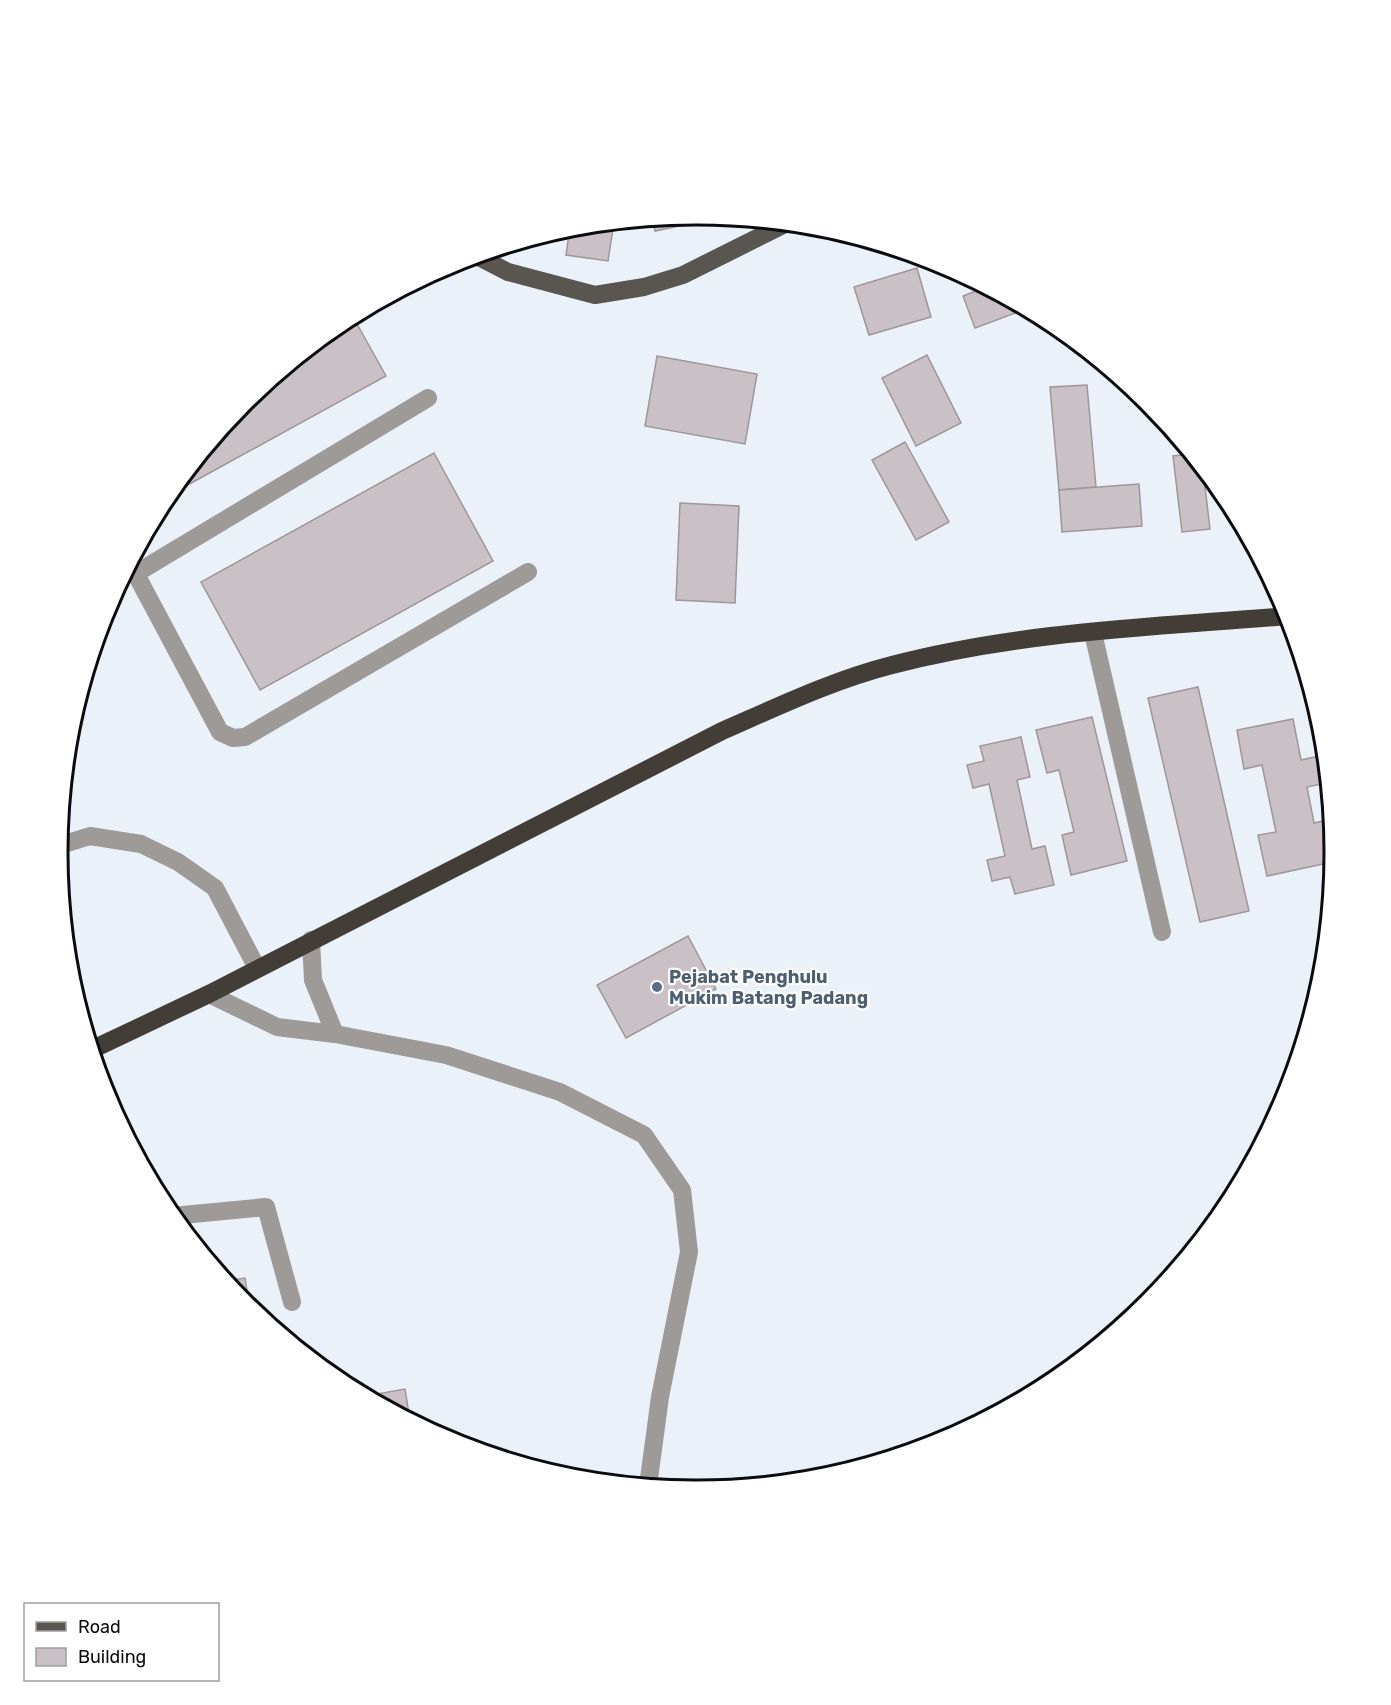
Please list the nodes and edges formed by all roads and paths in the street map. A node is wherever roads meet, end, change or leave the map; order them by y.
1 (774, 230) edge
2 (486, 261) edge
3 (428, 398) dead end
4 (136, 567) edge
5 (134, 571) edge
6 (528, 572) dead end
7 (1278, 617) edge
8 (1093, 633) junction
9 (68, 843) edge
10 (1162, 932) dead end
11 (311, 940) junction
12 (257, 968) junction
13 (209, 994) junction
14 (335, 1034) junction
15 (99, 1047) edge
16 (183, 1215) edge
17 (292, 1302) dead end
18 (649, 1479) edge

1 - 2 main road
3 - 4 street
5 - 6 street
7 - 8 highway
8 - 10 street
8 - 11 highway
9 - 12 street
11 - 12 highway
11 - 14 street
12 - 13 highway
13 - 14 street
13 - 15 highway
14 - 18 street
16 - 17 street

